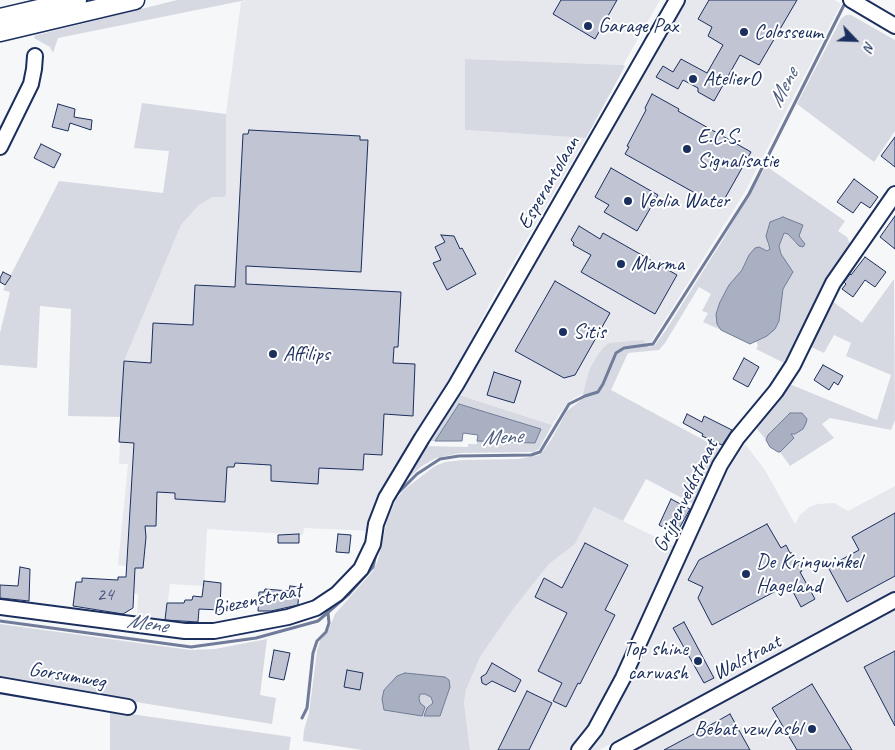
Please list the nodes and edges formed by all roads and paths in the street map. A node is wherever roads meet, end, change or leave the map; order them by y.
1 (77, 0) edge
2 (134, 0) edge
3 (677, 0) edge
4 (851, 0) edge
5 (103, 4) edge
6 (0, 18) edge
7 (895, 26) edge
8 (0, 32) edge
9 (35, 56) dead end
10 (0, 147) edge
11 (895, 194) edge
12 (456, 385) joint
13 (895, 600) edge
14 (0, 607) edge
15 (0, 685) edge
16 (128, 707) dead end
17 (579, 750) edge
18 (618, 750) edge

1 - 6 main road
2 - 5 main road
3 - 12 street, Esperantolaan
4 - 7 street
5 - 8 main road
9 - 10 street
11 - 17 street, Grijpenveldstraat
12 - 14 street, Biezenstraat
13 - 18 street, Walstraat
15 - 16 street, Gorsumweg

